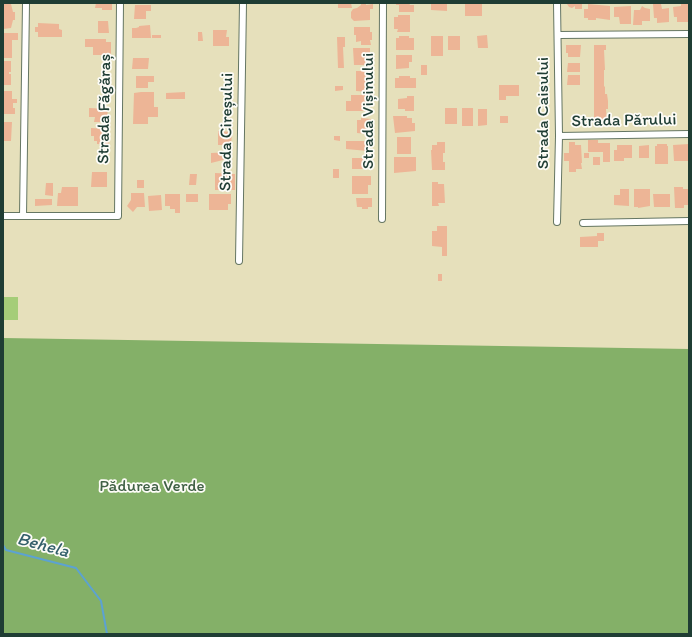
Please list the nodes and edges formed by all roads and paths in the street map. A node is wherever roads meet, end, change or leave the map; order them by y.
1 (26, 3) edge
2 (120, 3) edge
3 (243, 3) edge
4 (383, 3) edge
5 (557, 3) edge
6 (689, 34) edge
7 (558, 35) junction
8 (689, 134) edge
9 (559, 136) junction
10 (3, 216) edge
11 (23, 216) junction
12 (382, 219) dead end
13 (689, 221) edge
14 (557, 222) dead end
15 (583, 223) dead end
16 (239, 261) dead end

1 - 11 street
2 - 11 street, Strada Făgăraș
3 - 16 street, Strada Cireșului
4 - 12 street, Strada Vișinului
5 - 7 street, Strada Caisului
6 - 7 street
7 - 9 street, Strada Caisului
8 - 9 street, Strada Părului
9 - 14 street, Strada Caisului
10 - 11 street
13 - 15 street

